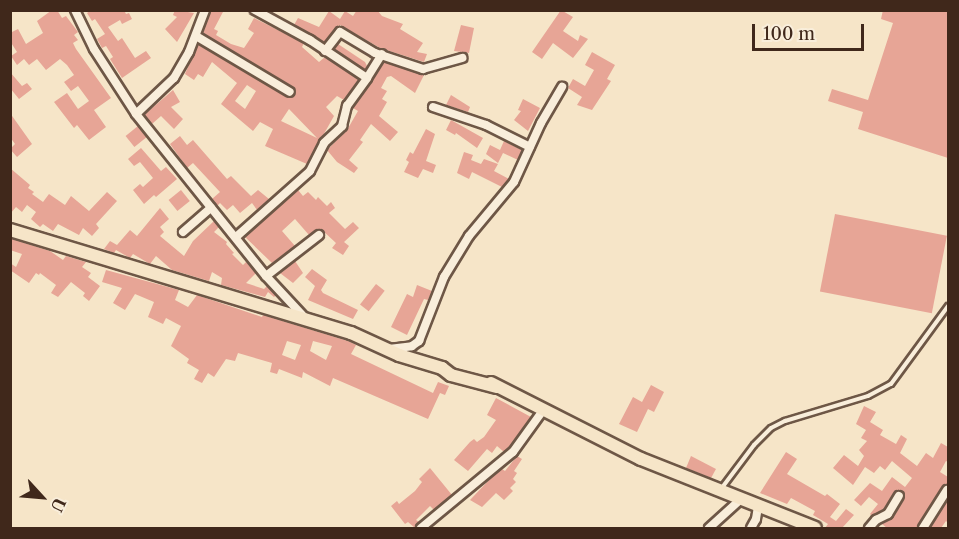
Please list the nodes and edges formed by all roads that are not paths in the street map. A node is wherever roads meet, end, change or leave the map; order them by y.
1 (75, 10) edge
2 (205, 10) edge
3 (255, 10) edge
4 (196, 36) junction
5 (325, 51) junction
6 (382, 54) junction
7 (462, 58) dead end
8 (367, 78) junction
9 (562, 87) dead end
10 (290, 92) dead end
11 (433, 107) dead end
12 (136, 114) junction
13 (530, 147) junction
14 (211, 208) junction
15 (10, 230) edge
16 (183, 232) dead end
17 (319, 236) dead end
18 (236, 237) junction
19 (266, 276) junction
20 (948, 306) edge
21 (307, 319) junction
22 (387, 350) junction
23 (544, 409) junction
24 (947, 490) dead end
25 (718, 492) junction
26 (899, 496) dead end
27 (740, 500) junction
28 (758, 506) junction
29 (421, 528) edge
30 (709, 528) edge
31 (752, 528) edge
32 (815, 528) edge
33 (869, 528) edge
34 (923, 528) edge

1 - 12 street
2 - 4 street
3 - 5 street
4 - 10 street
4 - 12 street
5 - 6 street
5 - 8 street
6 - 7 street
6 - 8 street
8 - 18 street
9 - 13 street
11 - 13 street
12 - 14 street
13 - 22 street
14 - 16 street
14 - 18 street
15 - 21 main road
17 - 19 street
18 - 19 street
19 - 21 street
20 - 25 lane
21 - 22 main road
22 - 23 main road
23 - 25 main road
23 - 29 street
24 - 34 street
25 - 27 main road
26 - 33 street
27 - 28 main road
27 - 30 street
28 - 31 street
28 - 32 main road

